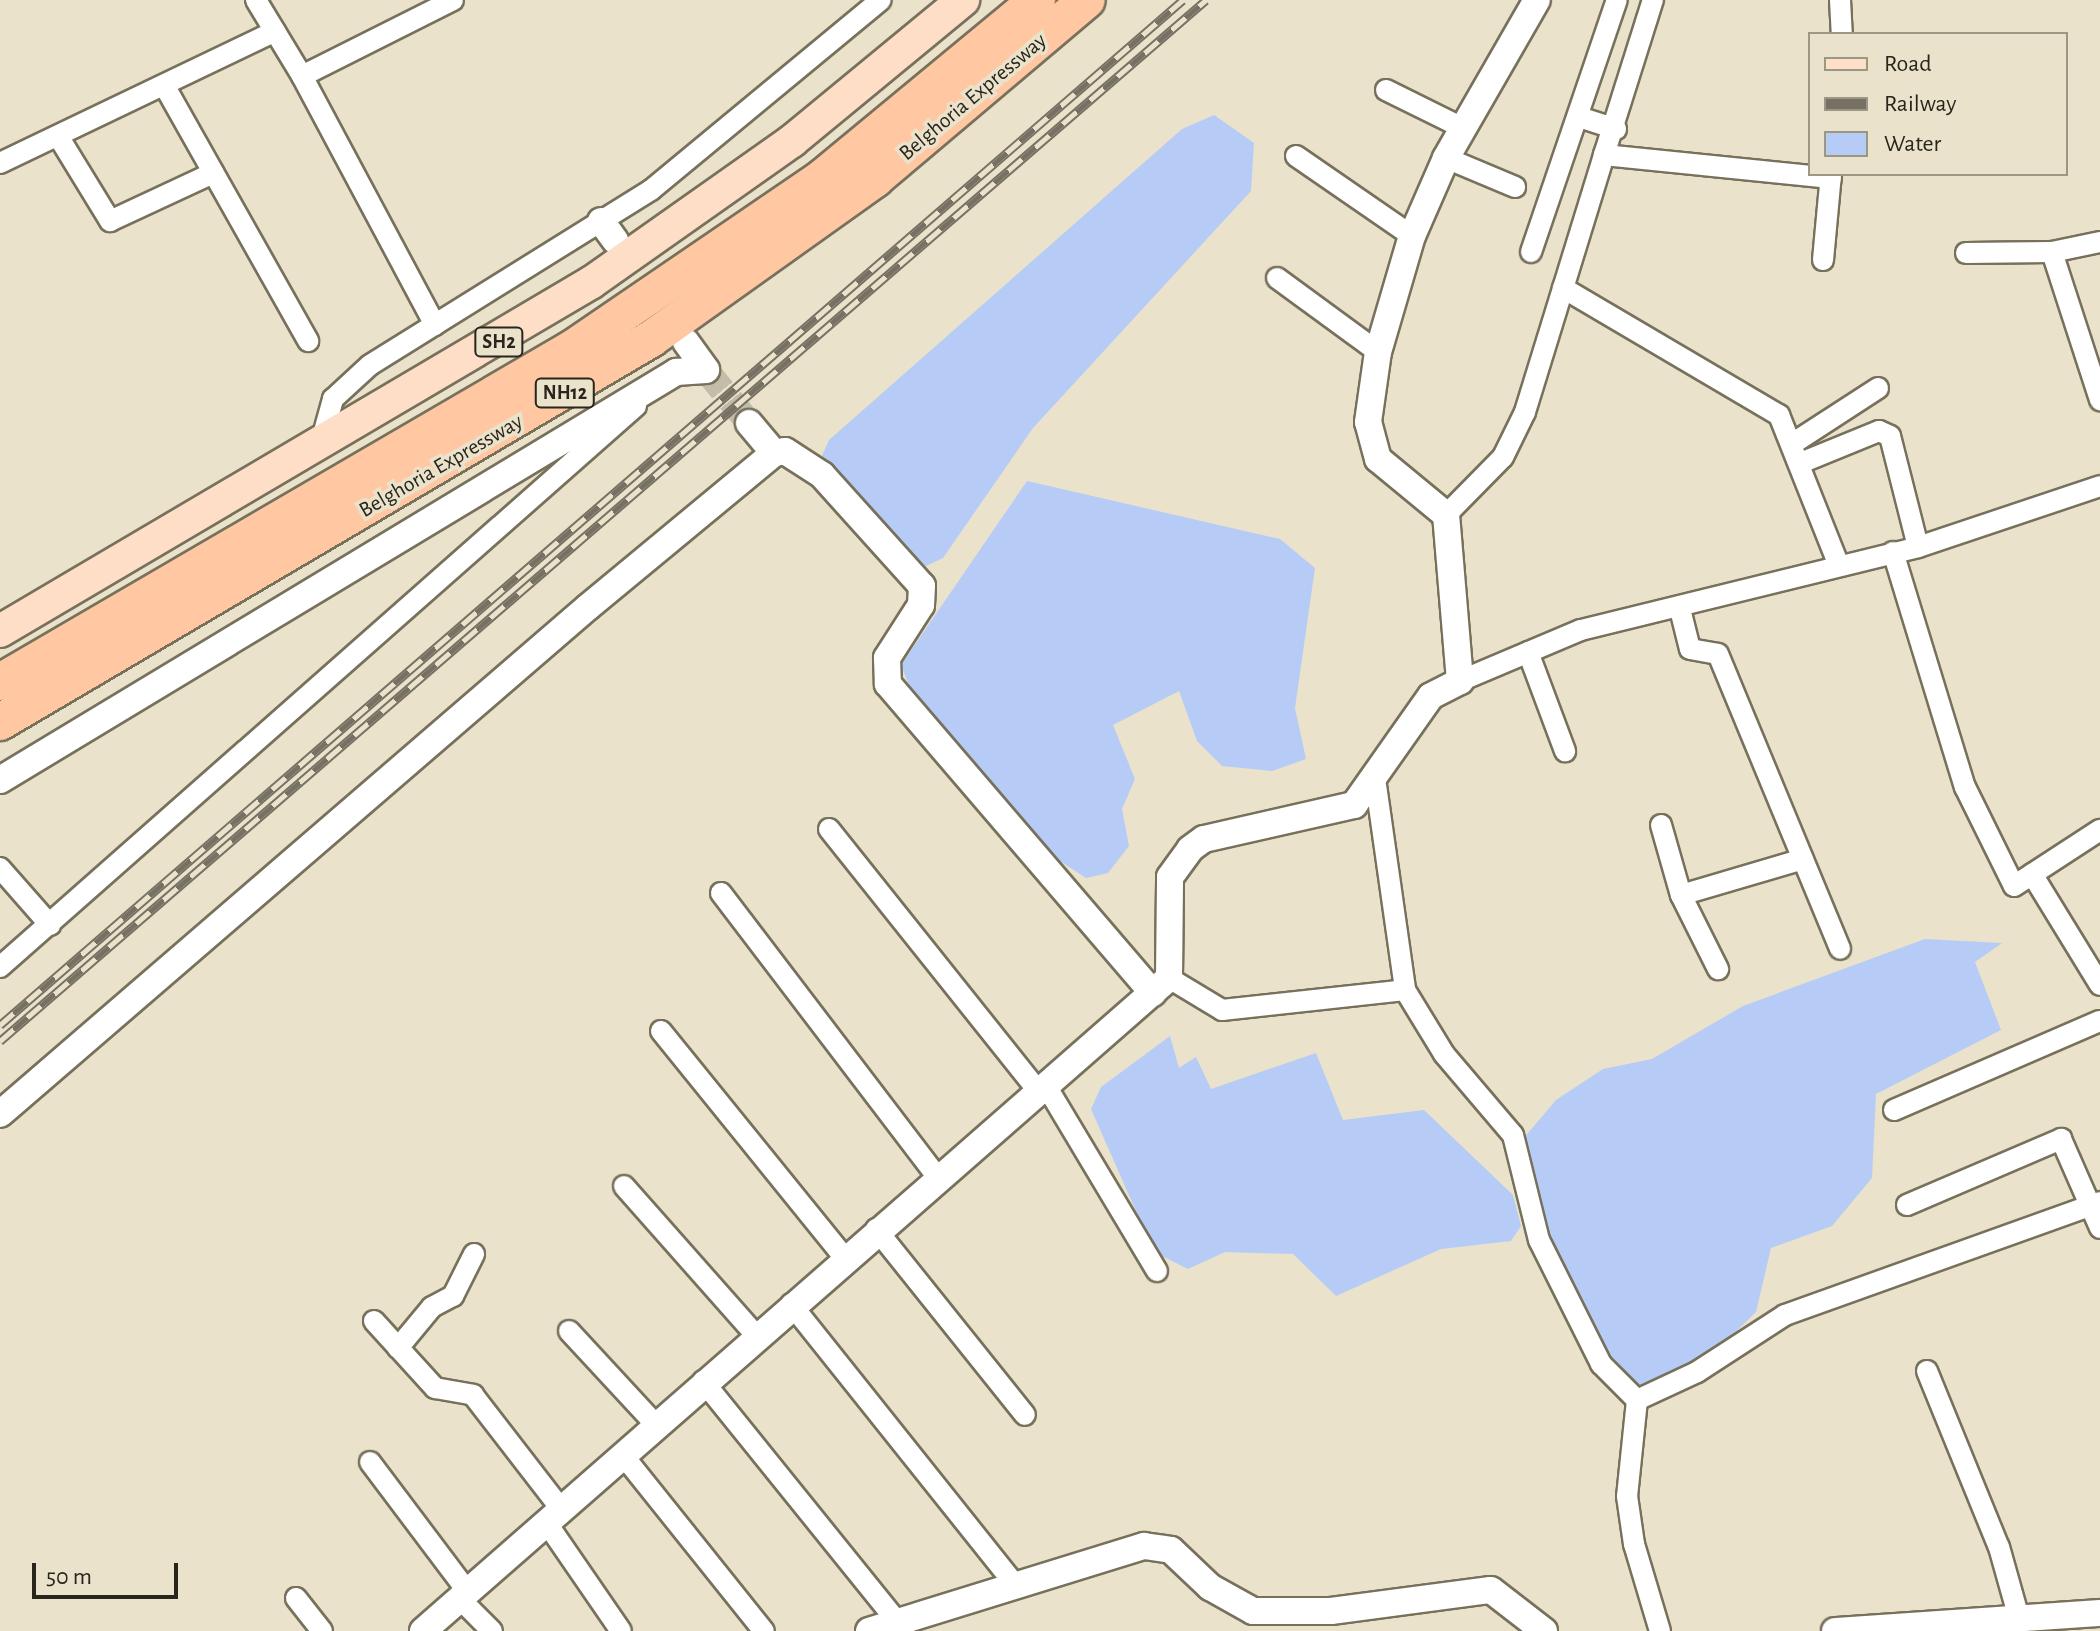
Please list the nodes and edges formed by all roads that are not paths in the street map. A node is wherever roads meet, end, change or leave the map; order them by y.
1 (256, 0) edge
2 (453, 0) edge
3 (881, 0) edge
4 (963, 0) edge
5 (1037, 0) edge
6 (1087, 0) edge
7 (1537, 0) edge
8 (1617, 0) edge
9 (1653, 0) edge
10 (1840, 0) edge
11 (275, 31) junction
12 (1842, 32) edge
13 (302, 76) junction
14 (164, 85) junction
15 (1386, 90) dead end
16 (1579, 117) junction
17 (1463, 128) junction
18 (1616, 129) junction
19 (58, 136) junction
20 (1604, 155) junction
21 (1296, 156) dead end
22 (1446, 158) junction
23 (0, 163) edge
24 (213, 173) junction
25 (1808, 174) edge
26 (1831, 176) edge
27 (1515, 187) dead end
28 (1412, 236) junction
29 (2100, 242) edge
30 (1531, 252) dead end
31 (2052, 252) junction
32 (1966, 253) dead end
33 (1823, 260) dead end
34 (1277, 278) dead end
35 (1563, 288) junction
36 (435, 325) junction
37 (308, 341) dead end
38 (686, 342) dead end
39 (1378, 352) junction
40 (664, 380) junction
41 (1878, 388) dead end
42 (2100, 400) edge
43 (749, 423) tunnel mouth
44 (1795, 442) junction
45 (318, 449) junction
46 (774, 453) junction
47 (1803, 462) junction
48 (2100, 486) edge
49 (1446, 515) junction
50 (1918, 547) junction
51 (1893, 552) junction
52 (1837, 561) junction
53 (1680, 609) junction
54 (0, 631) edge
55 (1528, 652) junction
56 (1460, 681) junction
57 (0, 682) edge
58 (0, 722) edge
59 (1565, 751) dead end
60 (1375, 778) junction
61 (0, 780) edge
62 (1661, 825) dead end
63 (829, 829) dead end
64 (2100, 830) edge
65 (1803, 859) junction
66 (0, 868) edge
67 (2032, 874) junction
68 (721, 893) dead end
69 (1681, 895) junction
70 (50, 925) junction
71 (1840, 949) dead end
72 (0, 967) edge
73 (1718, 969) dead end
74 (2100, 985) edge
75 (1161, 986) junction
76 (1405, 990) junction
77 (2100, 1021) edge
78 (661, 1031) dead end
79 (1041, 1087) junction
80 (1894, 1110) dead end
81 (0, 1114) edge
82 (938, 1178) junction
83 (624, 1186) dead end
84 (2095, 1204) edge
85 (1907, 1205) dead end
86 (2100, 1228) edge
87 (876, 1229) junction
88 (474, 1254) dead end
89 (844, 1257) junction
90 (1157, 1271) dead end
91 (791, 1304) junction
92 (374, 1321) dead end
93 (569, 1331) dead end
94 (755, 1334) junction
95 (398, 1348) junction
96 (1927, 1371) dead end
97 (703, 1381) junction
98 (1637, 1400) junction
99 (1025, 1415) dead end
100 (655, 1424) junction
101 (622, 1454) junction
102 (370, 1462) dead end
103 (553, 1515) junction
104 (1016, 1586) junction
105 (464, 1596) junction
106 (296, 1598) dead end
107 (2100, 1613) edge
108 (2019, 1618) junction
109 (2059, 1623) edge
110 (904, 1626) edge
111 (322, 1631) edge
112 (423, 1631) edge
113 (492, 1631) edge
114 (621, 1631) edge
115 (764, 1631) edge
116 (869, 1631) edge
117 (1544, 1631) edge
118 (1660, 1631) edge
119 (1835, 1631) edge

1 - 11 street
2 - 13 street
3 - 36 street
4 - 45 main road, SH2
5 - 57 highway, Belghoria Expressway / NH12
6 - 58 highway, Belghoria Expressway / NH12
7 - 17 street
8 - 16 street
9 - 18 street
10 - 12 street
11 - 13 street
11 - 14 street
13 - 36 street
14 - 19 street
14 - 24 street
15 - 17 street
16 - 18 street
16 - 30 street
17 - 22 street
18 - 20 street
19 - 23 street
19 - 24 street
20 - 25 street
20 - 35 street
21 - 28 street
22 - 27 street
22 - 28 street
24 - 37 street
26 - 33 street
28 - 39 street
29 - 31 street
31 - 32 street
31 - 42 street
34 - 39 street
35 - 44 street
35 - 49 street
36 - 45 street
38 - 40 street
39 - 49 street
40 - 61 street
40 - 70 street
41 - 44 street
43 - 46 street
44 - 47 street
45 - 54 main road, SH2
46 - 75 street
46 - 81 street
47 - 50 street
47 - 52 street
48 - 50 street
49 - 56 street
50 - 51 street
51 - 52 street
51 - 67 street
52 - 53 street
53 - 55 street
53 - 65 street
55 - 56 street
55 - 59 street
56 - 60 street
60 - 75 street
60 - 76 street
62 - 69 street
63 - 79 street
64 - 67 street
65 - 69 street
65 - 71 street
66 - 70 street
67 - 74 street
68 - 82 street
69 - 73 street
70 - 72 street
75 - 76 street
75 - 79 street
76 - 98 street
77 - 80 street
78 - 89 street
79 - 82 street
79 - 90 street
82 - 87 street
83 - 94 street
84 - 85 street
84 - 86 street
84 - 98 street
87 - 89 street
87 - 99 street
88 - 95 street
89 - 91 street
91 - 94 street
91 - 104 street
92 - 95 street
93 - 100 street
94 - 97 street
95 - 103 street
96 - 108 street
97 - 100 street
97 - 110 street
98 - 118 street
100 - 101 street
101 - 103 street
101 - 115 street
102 - 105 street
103 - 105 street
103 - 114 street
104 - 110 street
104 - 117 street
105 - 112 street
105 - 113 street
106 - 111 street
107 - 109 street
108 - 109 street
108 - 119 street
110 - 116 street

